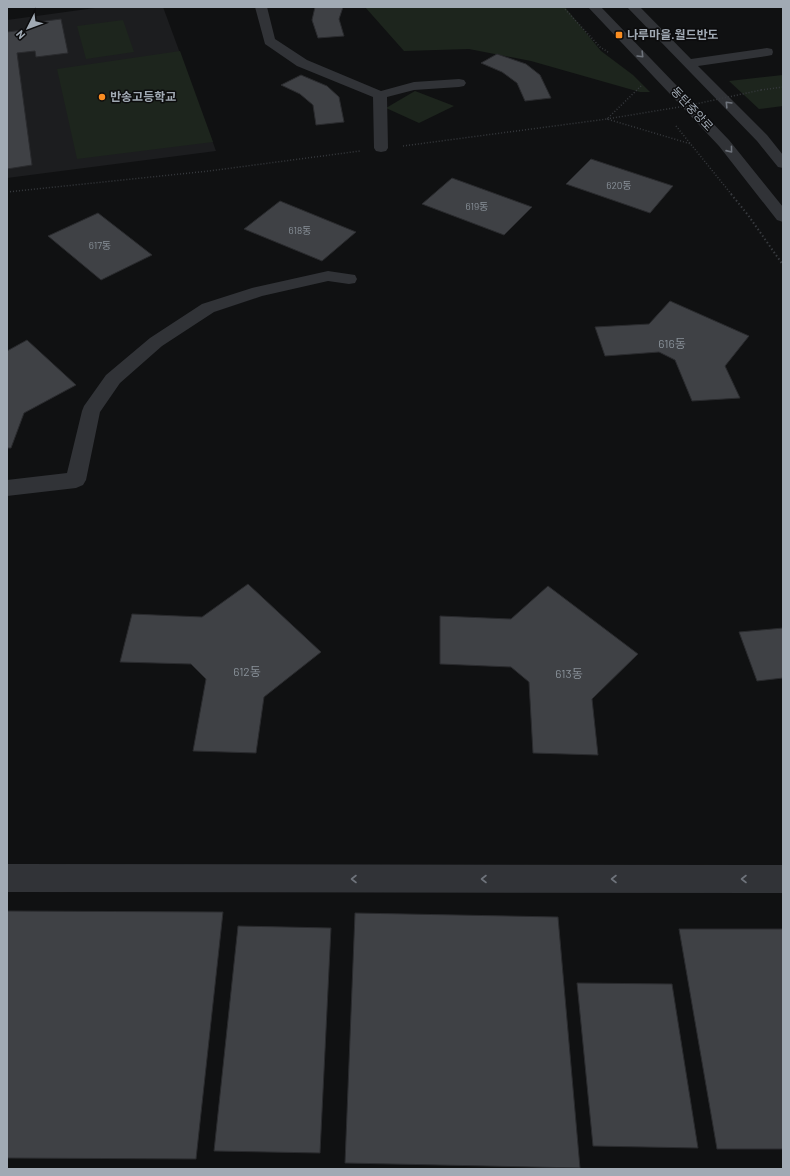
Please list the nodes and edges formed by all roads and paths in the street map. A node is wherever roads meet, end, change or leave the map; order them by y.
1 (261, 7) edge
2 (562, 7) edge
3 (594, 7) edge
4 (633, 7) edge
5 (767, 52) dead end
6 (612, 55) dead end
7 (689, 63) junction
8 (459, 83) dead end
9 (642, 85) dead end
10 (783, 87) edge
11 (380, 96) junction
12 (661, 108) dead end
13 (666, 113) dead end
14 (607, 119) junction
15 (675, 125) dead end
16 (691, 144) junction
17 (381, 148) junction
18 (783, 164) edge
19 (7, 192) edge
20 (783, 217) edge
21 (783, 264) edge
22 (348, 279) dead end
23 (7, 488) edge
24 (7, 878) edge
25 (783, 879) edge

1 - 11 street
2 - 6 path
3 -> 20 street, 동탄중앙로
4 - 7 street
5 - 7 street
18 -> 7 street
8 - 11 street
9 - 14 path
10 - 14 path, bridge
11 - 17 street
12 - 13 path
14 - 16 path
14 - 17 path
15 - 16 path
16 - 21 path
17 - 19 path
22 - 23 street
25 -> 24 street

